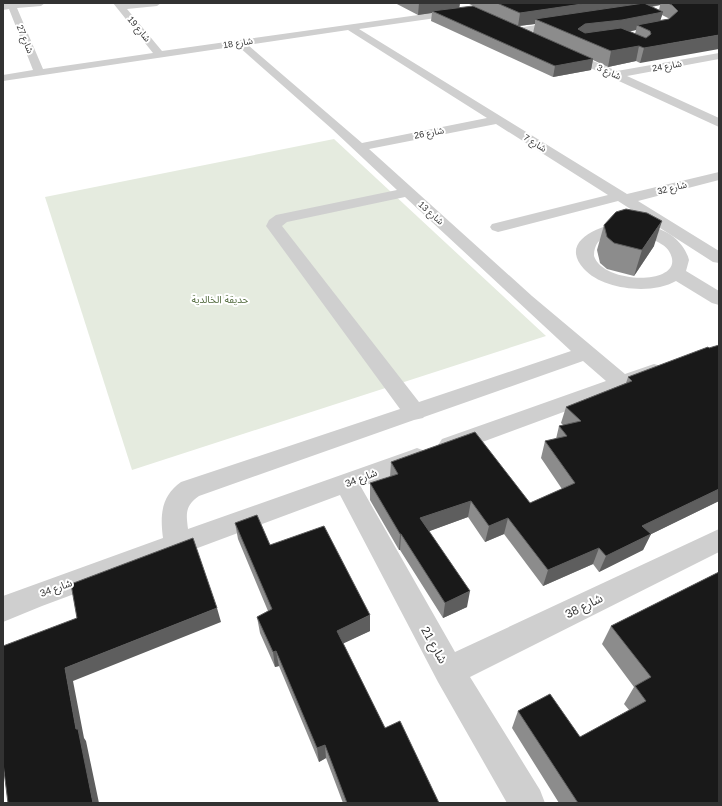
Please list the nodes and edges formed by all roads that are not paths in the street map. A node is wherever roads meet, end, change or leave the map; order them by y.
1 (41, 3) edge
2 (157, 3) edge
3 (455, 3) edge
4 (118, 5) edge
5 (7, 7) edge
6 (571, 23) edge
7 (351, 28) junction
8 (536, 40) edge
9 (240, 43) junction
10 (555, 49) edge
11 (160, 55) junction
12 (719, 56) edge
13 (39, 72) junction
14 (616, 75) junction
15 (3, 78) edge
16 (498, 120) junction
17 (719, 123) edge
18 (360, 147) junction
19 (719, 176) edge
20 (407, 192) junction
21 (620, 198) junction
22 (633, 225) junction
23 (498, 227) dead end
24 (719, 258) edge
25 (676, 273) junction
26 (719, 299) edge
27 (585, 353) junction
28 (674, 363) edge
29 (622, 383) junction
30 (415, 412) junction
31 (346, 484) junction
32 (719, 540) edge
33 (177, 545) junction
34 (3, 609) edge
35 (449, 671) junction
36 (527, 803) edge

1 - 5 street
2 - 4 street
3 - 7 street, شارع 18
4 - 11 street, شارع 19
5 - 13 street, شارع 27
6 - 8 street
7 - 9 street, شارع 18
7 - 16 street, شارع 7
9 - 11 street, شارع 18
9 - 18 street, شارع 13
10 - 14 street, شارع 3
11 - 13 street, شارع 18
12 - 14 street, شارع 24
13 - 15 street, شارع 18
14 - 17 street, شارع 3
16 - 18 street, شارع 26
16 - 21 street, شارع 7
18 - 20 street, شارع 13
19 - 21 street, شارع 32
20 - 27 street, شارع 13
20 - 30 street
21 - 22 street
21 - 23 street, شارع 32
21 - 24 street, شارع 7
22 - 25 street
22 - 25 street
25 - 26 street
27 - 29 street, شارع 13
27 - 30 street
28 - 29 street, شارع 34
29 - 31 street, شارع 34
30 - 33 street
31 - 33 street, شارع 34
31 - 35 street, شارع 21
32 - 35 street, شارع 38
33 - 34 street, شارع 34
35 - 36 street, شارع 21

